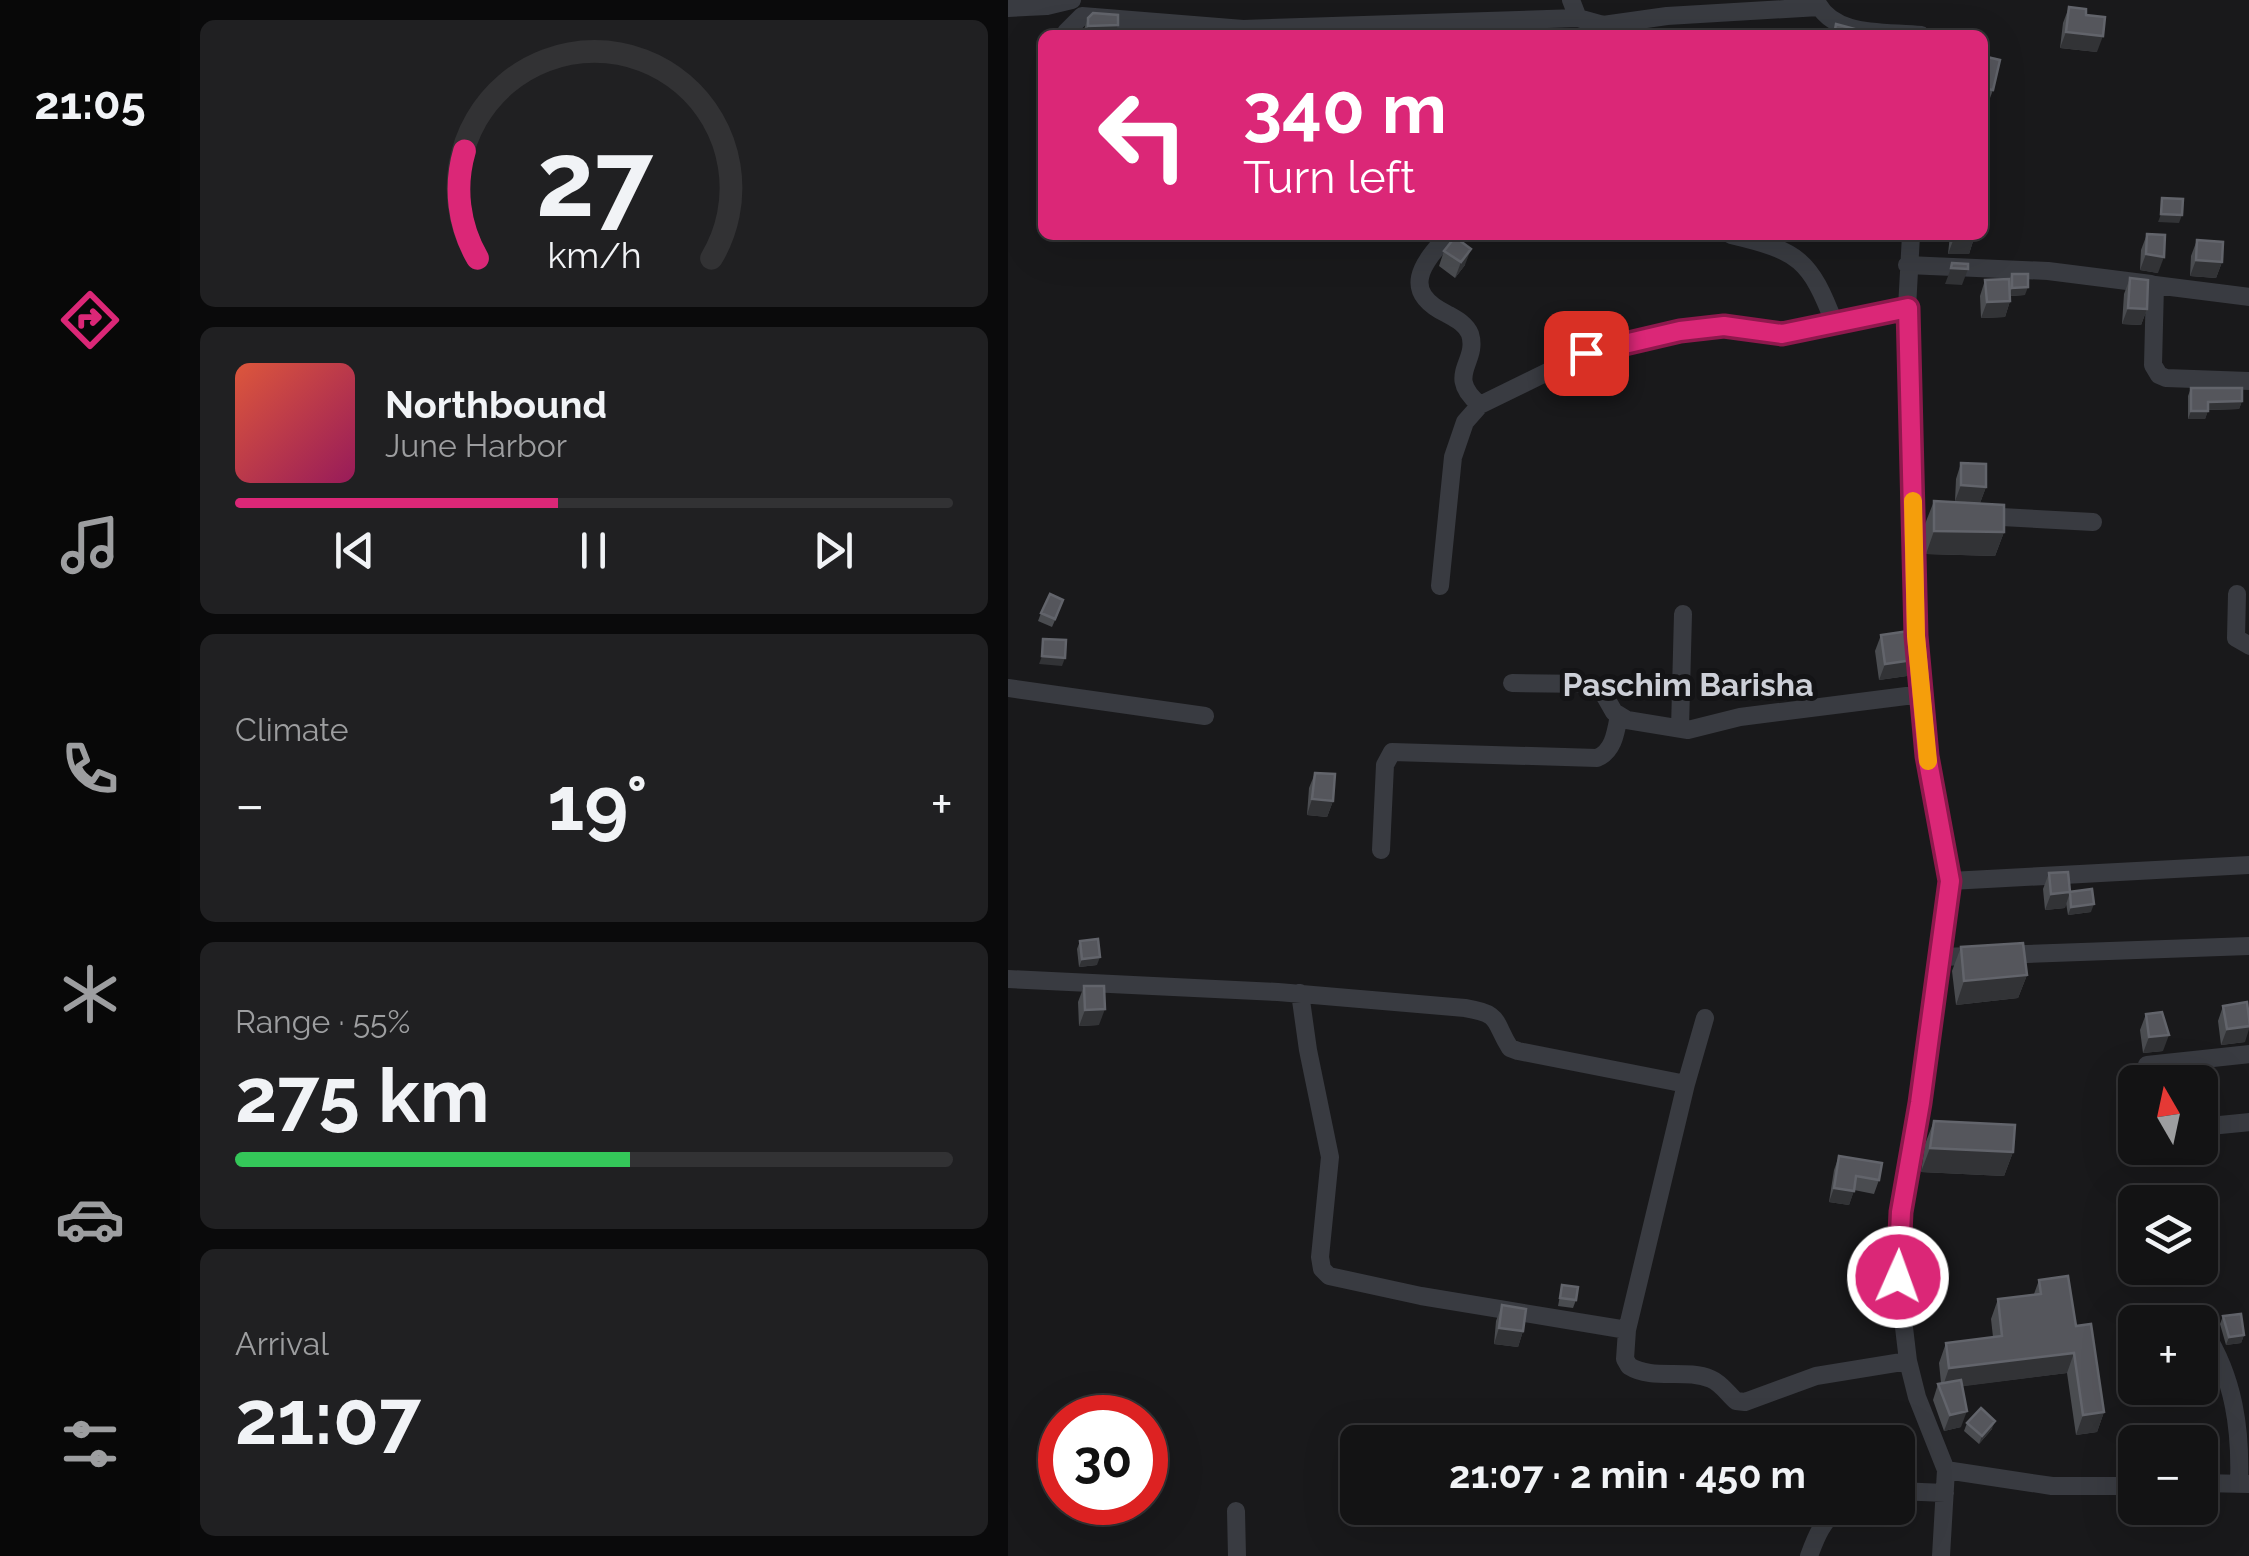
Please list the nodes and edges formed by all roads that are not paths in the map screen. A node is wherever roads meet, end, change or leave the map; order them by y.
1 (1571, 0) edge
2 (1066, 2) edge
3 (1817, 4) edge
4 (1008, 8) edge
5 (1578, 18) junction
6 (1066, 30) edge
7 (1070, 30) edge
8 (1878, 30) edge
9 (1444, 240) edge
10 (1749, 240) edge
11 (1910, 240) edge
12 (1907, 265) junction
13 (2155, 284) junction
14 (2250, 297) edge
15 (1908, 308) junction
16 (1835, 325) junction
17 (2250, 381) edge
18 (1480, 405) junction
19 (1967, 515) edge
20 (2093, 522) dead end
21 (1440, 586) dead end
22 (2237, 594) dead end
23 (1683, 614) dead end
24 (2250, 646) edge
25 (1512, 683) dead end
26 (1008, 688) edge
27 (1922, 694) junction
28 (1620, 715) junction
29 (1205, 716) dead end
30 (1680, 728) junction
31 (1381, 850) dead end
32 (2250, 865) edge
33 (1950, 881) junction
34 (2250, 946) edge
35 (1941, 957) junction
36 (1008, 979) edge
37 (1300, 993) junction
38 (1705, 1018) dead end
39 (2250, 1054) edge
40 (2156, 1065) edge
41 (1686, 1084) junction
42 (2250, 1122) edge
43 (2218, 1125) edge
44 (1627, 1330) junction
45 (2218, 1352) edge
46 (1908, 1361) junction
47 (1946, 1470) junction
48 (2218, 1483) edge
49 (2244, 1484) edge
50 (2118, 1486) edge
51 (1915, 1492) edge
52 (1945, 1493) junction
53 (1236, 1511) dead end
54 (1823, 1525) edge
55 (1237, 1556) edge
56 (1809, 1556) edge
57 (1942, 1556) edge

1 - 5 street
2 - 4 street
2 - 6 street
3 - 5 street
3 - 8 street
5 - 7 street
9 - 18 street
10 - 16 street
11 - 12 street
12 - 13 street
12 - 15 street
13 - 14 street
13 - 17 street
15 - 16 street
15 - 27 street
16 - 18 street
18 - 21 street
19 - 20 street
22 - 24 street
23 - 30 street
25 - 28 street
26 - 29 street
27 - 30 street
27 - 33 street
28 - 30 street
28 - 31 street
32 - 33 street
33 - 35 street
34 - 35 street
35 - 46 street
36 - 37 street
37 - 41 street
37 - 44 street
38 - 41 street
39 - 40 street
41 - 44 street
42 - 43 street
44 - 46 street
45 - 49 street
46 - 47 street
47 - 50 street
47 - 52 street
48 - 49 street
51 - 52 street
52 - 57 street
53 - 55 street
54 - 56 street

